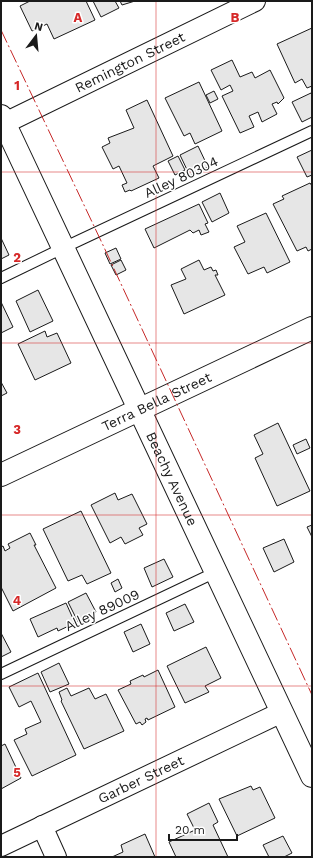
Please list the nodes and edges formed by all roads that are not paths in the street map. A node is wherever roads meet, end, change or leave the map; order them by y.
1 (256, 1) edge
2 (3, 119) edge
3 (312, 131) edge
4 (63, 248) junction
5 (1, 278) edge
6 (312, 328) edge
7 (140, 409) junction
8 (1, 475) edge
9 (216, 572) junction
10 (1, 674) edge
11 (282, 712) junction
12 (312, 776) edge
13 (42, 826) junction
14 (1, 846) edge
15 (56, 857) edge

1 - 2 street, Remington Street
2 - 4 street, Beachy Avenue
3 - 4 lane, Alley 80304
4 - 5 lane, Alley 80304
4 - 7 street, Beachy Avenue
6 - 7 street, Terra Bella Street
7 - 8 street, Terra Bella Street
7 - 9 street, Beachy Avenue
9 - 10 lane, Alley 89009
9 - 11 street, Beachy Avenue
11 - 12 street, Beachy Avenue
11 - 13 street, Garber Street
13 - 14 street, Garber Street
13 - 15 street

